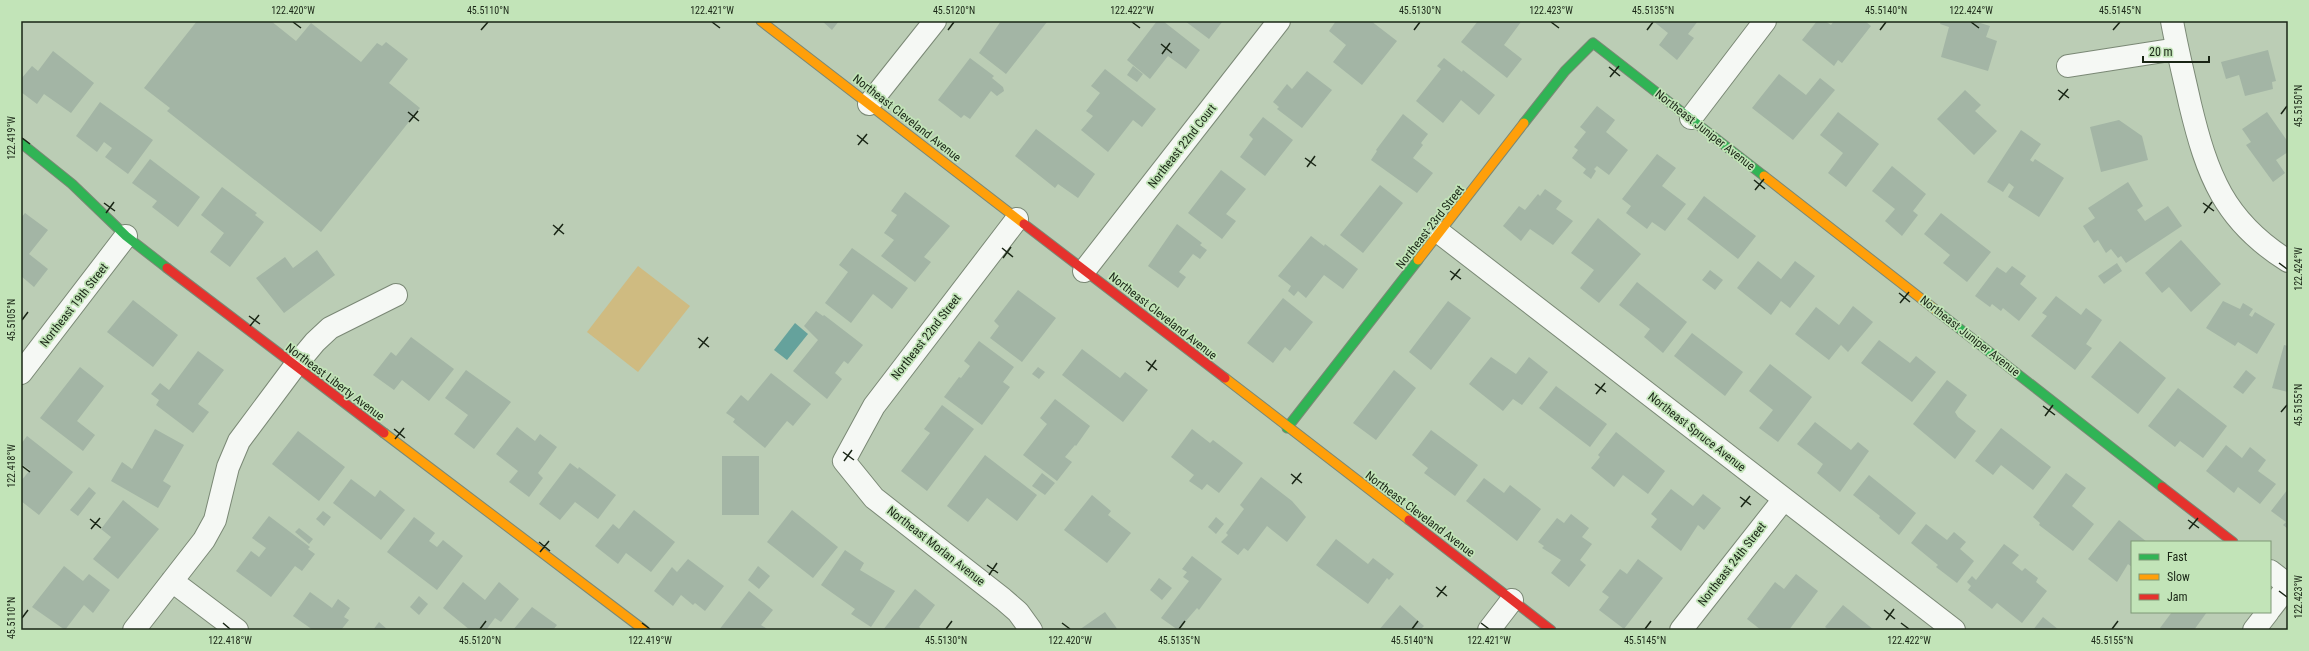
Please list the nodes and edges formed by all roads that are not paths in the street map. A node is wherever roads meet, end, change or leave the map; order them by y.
1 (761, 21) edge
2 (935, 21) edge
3 (1279, 21) edge
4 (1765, 21) edge
5 (2172, 21) edge
6 (1593, 43) joint
7 (2177, 49) junction
8 (2068, 66) dead end
9 (869, 104) junction
10 (1691, 118) junction
11 (21, 142) edge
12 (1017, 219) junction
13 (1440, 233) junction
14 (126, 236) junction
15 (2288, 262) edge
16 (1084, 271) junction
17 (396, 295) dead end
18 (295, 366) junction
19 (21, 373) edge
20 (1287, 428) junction
21 (844, 461) joint
22 (1784, 499) junction
23 (2232, 541) edge
24 (2271, 572) edge
25 (172, 581) junction
26 (2288, 586) edge
27 (1512, 600) junction
28 (2271, 608) edge
29 (2267, 613) edge
30 (134, 630) edge
31 (237, 630) edge
32 (644, 630) edge
33 (1031, 630) edge
34 (1489, 630) edge
35 (1551, 630) edge
36 (1681, 630) edge
37 (1954, 630) edge
38 (2254, 630) edge

1 - 9 street, Northeast Cleveland Avenue
2 - 9 street
3 - 16 street, Northeast 22nd Court
4 - 10 street
5 - 7 street
6 - 10 street, Northeast Juniper Avenue
6 - 13 street, Northeast 23rd Street
7 - 8 street
7 - 15 street
9 - 12 street, Northeast Cleveland Avenue
10 - 23 street, Northeast Juniper Avenue
11 - 14 street, Northeast Liberty Avenue
12 - 16 street, Northeast Cleveland Avenue
12 - 21 street, Northeast 22nd Street
13 - 20 street, Northeast 23rd Street
13 - 22 street, Northeast Spruce Avenue
14 - 18 street, Northeast Liberty Avenue
14 - 19 street, Northeast 19th Street
16 - 20 street, Northeast Cleveland Avenue
17 - 18 street
18 - 25 street
18 - 32 street, Northeast Liberty Avenue
20 - 27 street, Northeast Cleveland Avenue
21 - 33 street, Northeast Morlan Avenue
22 - 36 street, Northeast 24th Street
22 - 37 street, Northeast Spruce Avenue
24 - 26 street
25 - 30 street
25 - 31 street
26 - 28 street
27 - 34 street
27 - 35 street, Northeast Cleveland Avenue
29 - 38 street

